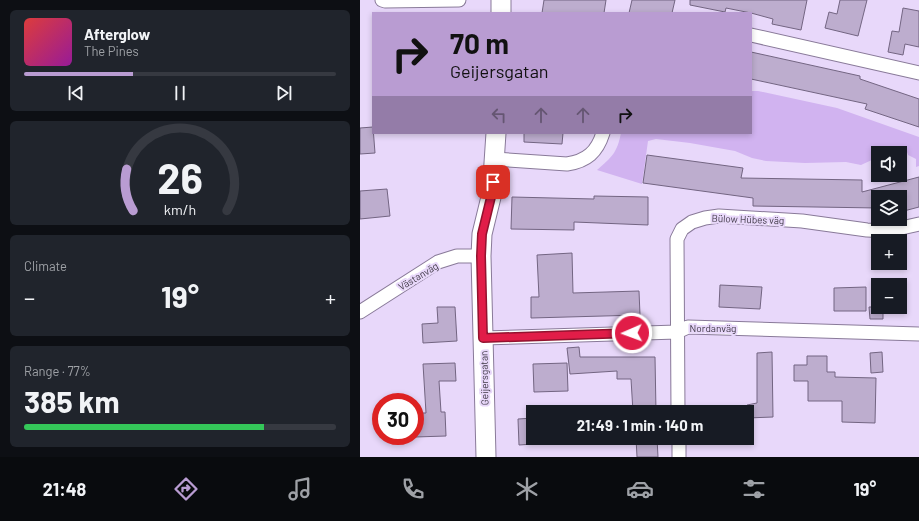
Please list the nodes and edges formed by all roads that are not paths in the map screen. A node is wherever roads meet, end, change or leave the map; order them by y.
1 (382, 0) edge
2 (459, 0) edge
3 (501, 0) edge
4 (501, 12) edge
5 (752, 35) edge
6 (919, 73) edge
7 (496, 134) edge
8 (602, 134) edge
9 (495, 159) junction
10 (919, 224) edge
11 (481, 256) junction
12 (360, 312) edge
13 (677, 332) junction
14 (919, 334) edge
15 (483, 338) junction
16 (678, 405) edge
17 (679, 445) edge
18 (486, 457) edge
19 (679, 457) edge

1 - 2 street
3 - 4 street
5 - 6 street
7 - 9 street, Geijersgatan
8 - 9 street
9 - 11 street, Geijersgatan
10 - 13 street, Bülow Hübes väg
11 - 12 street, Västanväg
11 - 15 street, Geijersgatan
13 - 14 street, Nordanväg
13 - 15 street, Nordanväg
13 - 16 street, Bülow Hübes väg
15 - 18 street, Geijersgatan
17 - 19 street

